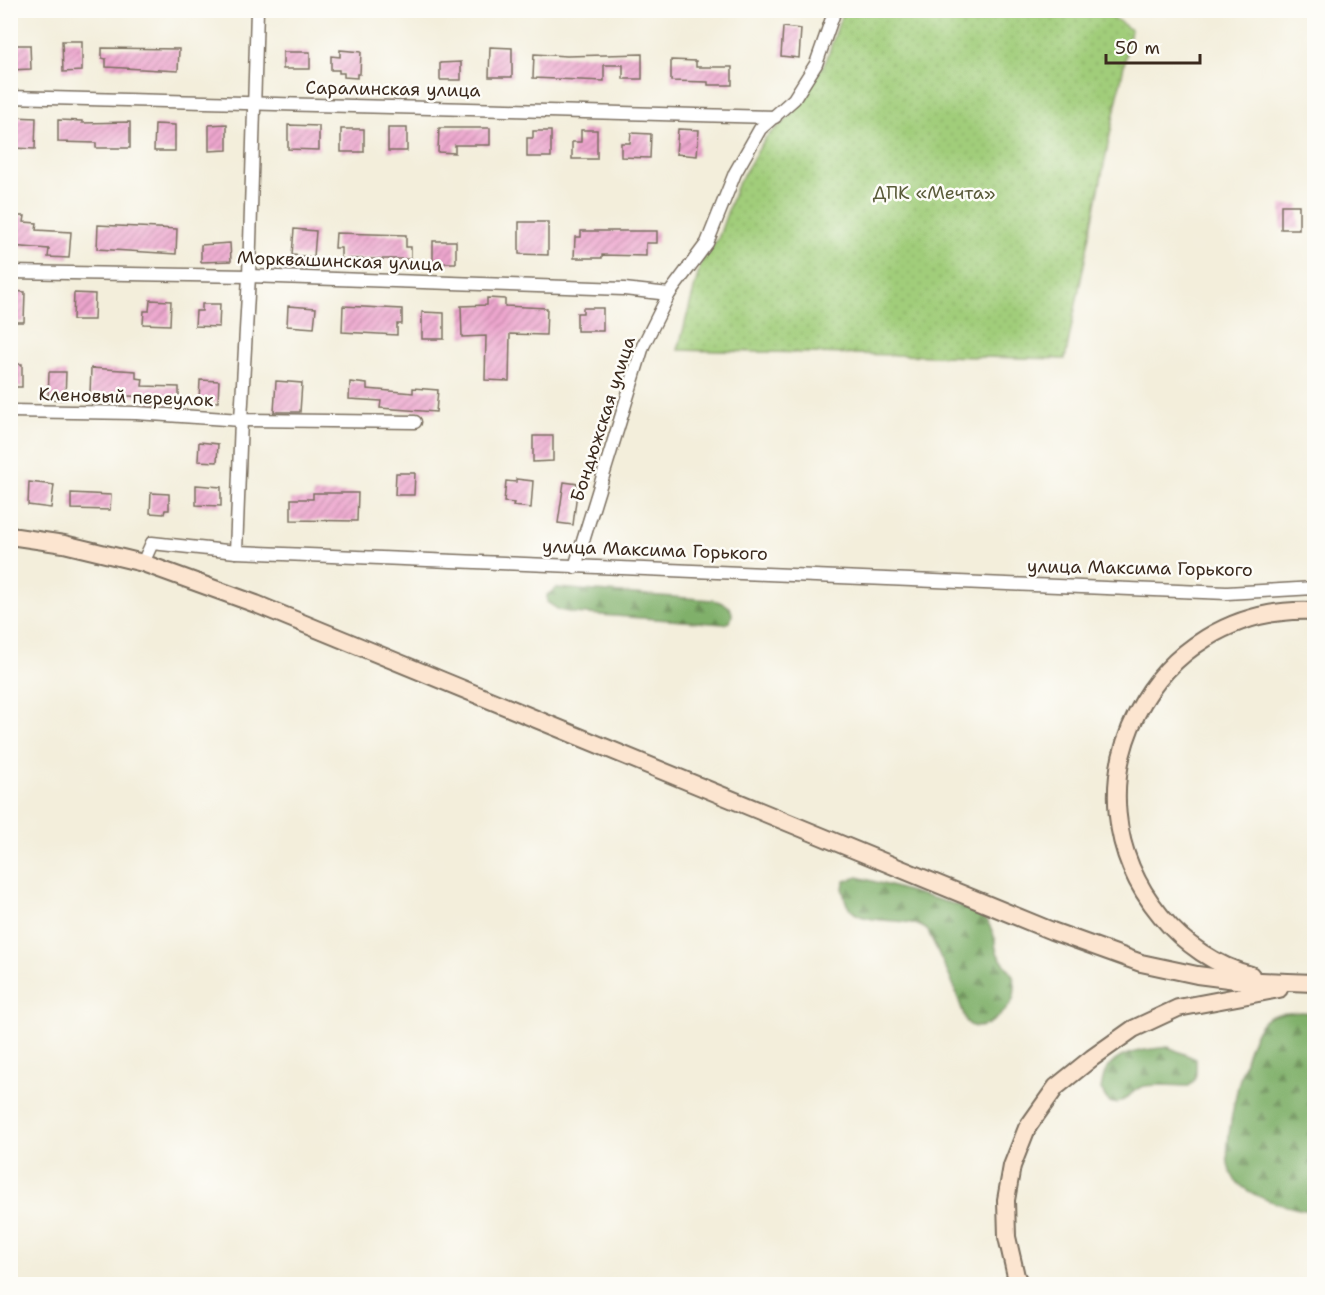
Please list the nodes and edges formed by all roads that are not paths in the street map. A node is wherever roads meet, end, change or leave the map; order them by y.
1 (257, 10) edge
2 (835, 10) edge
3 (10, 97) edge
4 (254, 104) junction
5 (775, 117) junction
6 (10, 272) edge
7 (249, 276) junction
8 (669, 294) junction
9 (10, 411) edge
10 (241, 420) junction
11 (415, 422) dead end
12 (10, 536) edge
13 (236, 552) junction
14 (143, 563) junction
15 (575, 567) junction
16 (1314, 588) edge
17 (1314, 611) edge
18 (1314, 983) edge
19 (1020, 1284) edge

1 - 4 street
2 - 5 street, Бондюжская улица
3 - 4 street, Саралинская улица
4 - 5 street, Саралинская улица
4 - 7 street
5 - 8 street, Бондюжская улица
6 - 7 street, Морквашинская улица
7 - 8 street, Морквашинская улица
7 - 10 street
8 - 15 street, Бондюжская улица
9 - 10 street, Кленовый переулок
10 - 11 street, Кленовый переулок
10 - 13 street
12 - 14 street
13 - 14 street, улица Максима Горького
13 - 15 street, улица Максима Горького
14 - 18 street
15 - 16 street, улица Максима Горького
17 - 18 street
18 - 19 street

